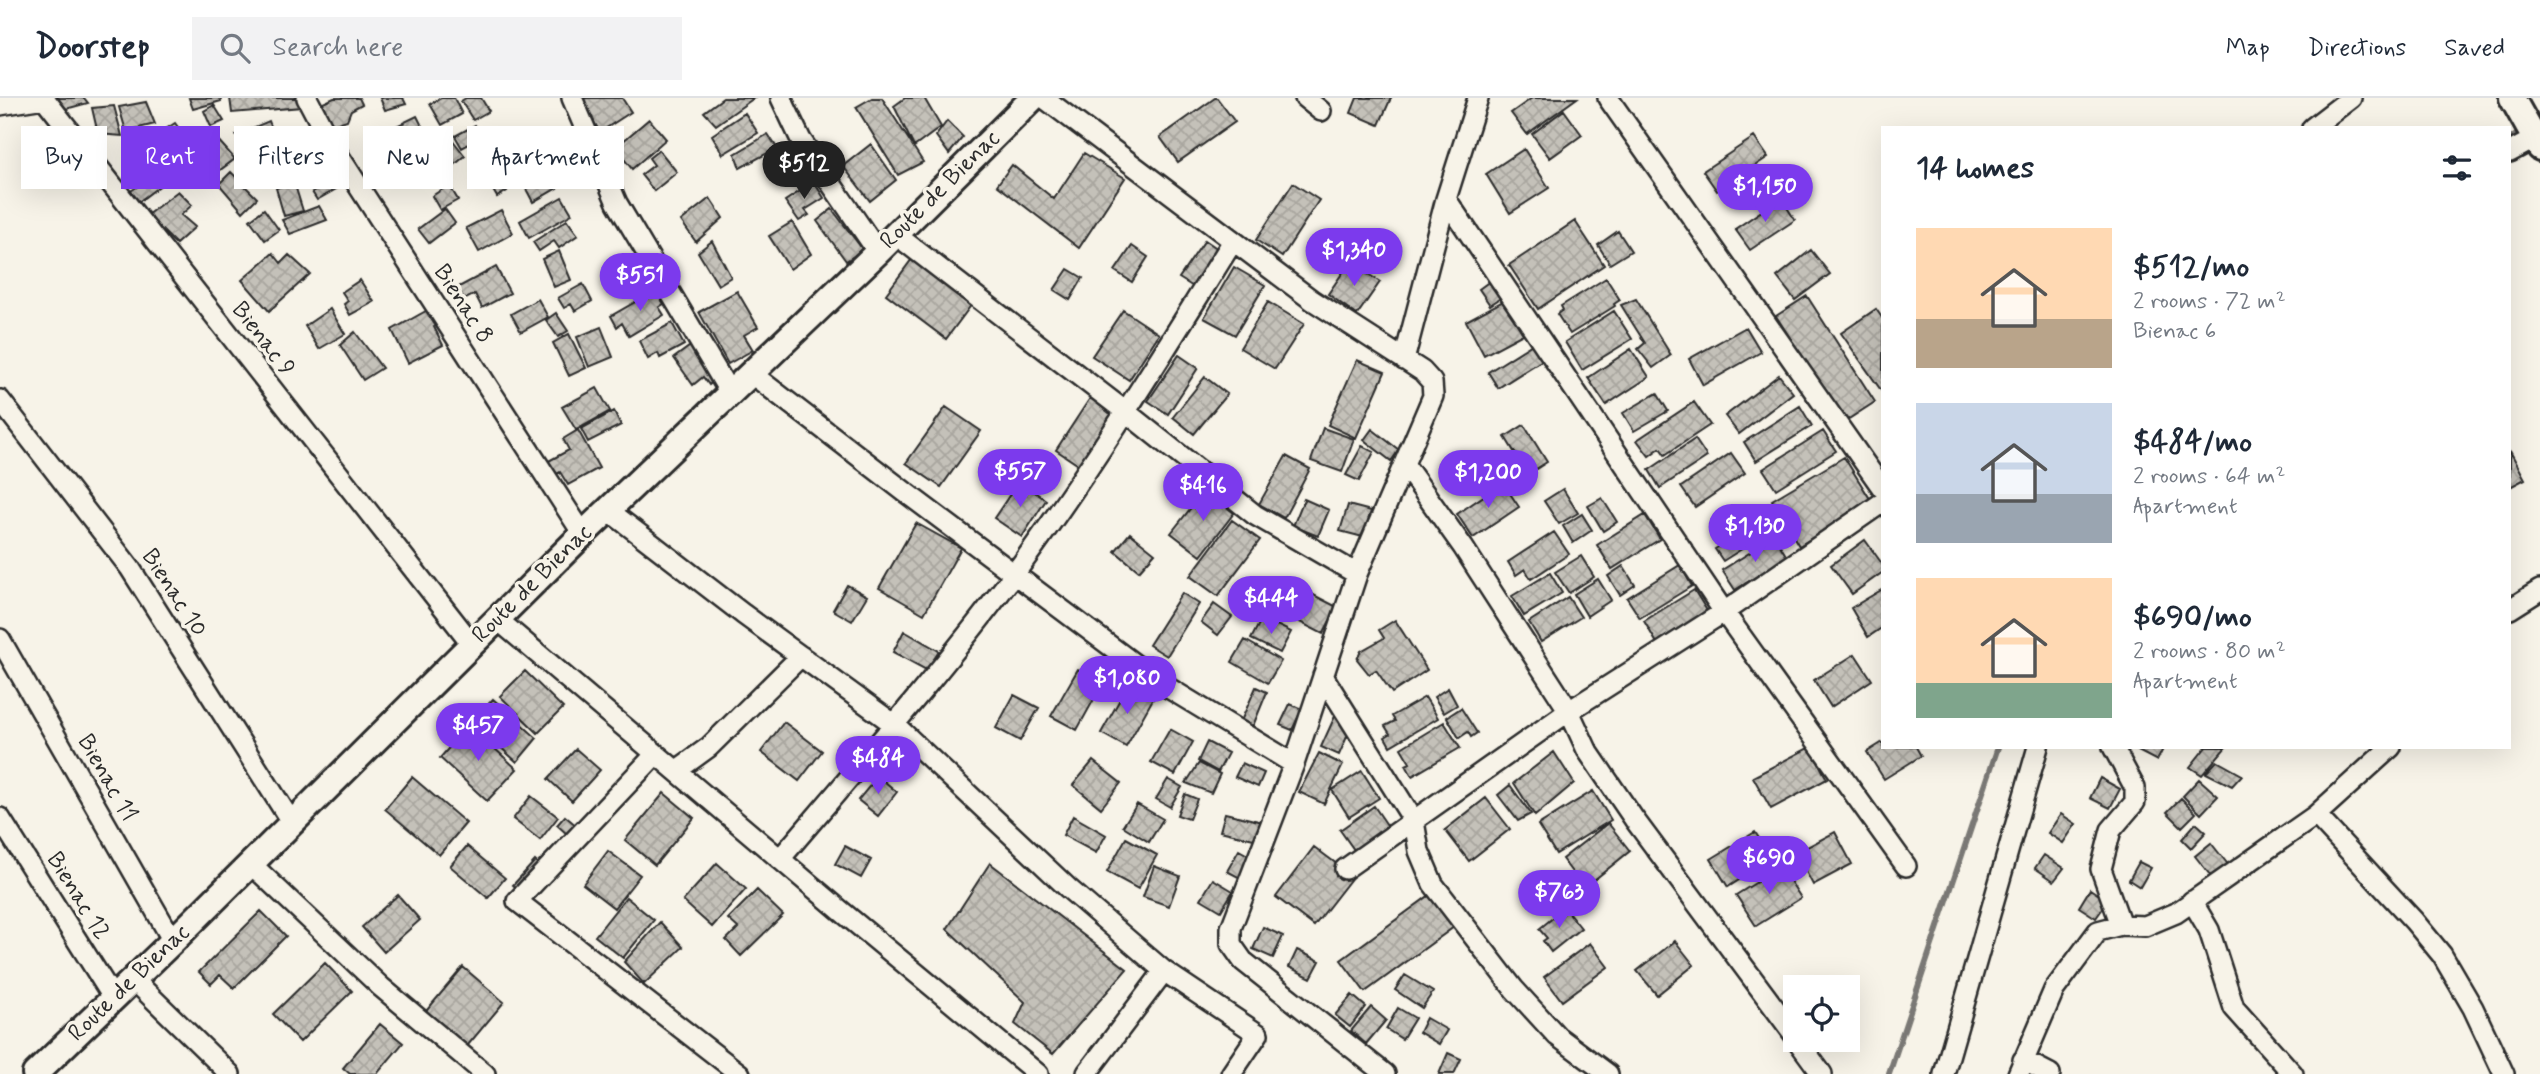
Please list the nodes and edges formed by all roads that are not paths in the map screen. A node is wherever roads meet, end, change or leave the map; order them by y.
1 (307, 98) edge
2 (572, 98) edge
3 (781, 98) edge
4 (1033, 98) edge
5 (1044, 98) edge
6 (1304, 98) edge
7 (1478, 98) edge
8 (1608, 98) edge
9 (2351, 98) edge
10 (2512, 98) edge
11 (0, 104) edge
12 (1321, 111) dead end
13 (2315, 126) edge
14 (2538, 140) edge
15 (2511, 152) edge
16 (1446, 199) junction
17 (895, 234) junction
18 (1233, 241) junction
19 (878, 253) junction
20 (1404, 360) junction
21 (752, 374) junction
22 (730, 393) junction
23 (0, 400) edge
24 (1126, 412) junction
25 (1404, 464) junction
26 (1881, 486) edge
27 (1881, 503) edge
28 (608, 510) junction
29 (583, 534) junction
30 (1015, 573) junction
31 (1357, 574) junction
32 (2540, 590) edge
33 (2511, 608) edge
34 (1724, 612) junction
35 (497, 619) junction
36 (0, 639) edge
37 (472, 644) junction
38 (801, 656) junction
39 (1323, 676) junction
40 (1569, 710) junction
41 (895, 725) junction
42 (2037, 749) edge
43 (2114, 749) edge
44 (2389, 749) edge
45 (656, 754) junction
46 (1294, 764) junction
47 (676, 771) junction
48 (2316, 815) junction
49 (0, 818) edge
50 (1414, 821) junction
51 (292, 823) junction
52 (780, 859) junction
53 (251, 864) junction
54 (1906, 866) dead end
55 (1345, 869) dead end
56 (2192, 901) junction
57 (2121, 925) junction
58 (173, 941) junction
59 (1164, 971) junction
60 (134, 980) junction
61 (114, 999) junction
62 (1783, 1020) edge
63 (1806, 1052) edge
64 (2020, 1067) edge
65 (1087, 1073) edge
66 (35, 1074) edge
67 (230, 1074) edge
68 (485, 1074) edge
69 (740, 1074) edge
70 (1038, 1074) edge
71 (1231, 1074) edge
72 (1385, 1074) edge
73 (1608, 1074) edge
74 (1822, 1074) edge
75 (1944, 1074) edge
76 (2050, 1074) edge
77 (2293, 1074) edge
78 (2504, 1074) edge

1 - 29 street, Bienac 8
2 - 22 street
3 - 19 street
4 - 17 main road, Route de Bienac
5 - 18 street
6 - 12 street
7 - 16 street
8 - 26 street
9 - 13 street
10 - 14 main road
11 - 37 street, Bienac 9
14 - 15 street
16 - 20 street
16 - 34 street
17 - 19 main road, Route de Bienac
17 - 24 street
18 - 20 street
18 - 24 street
19 - 21 main road, Route de Bienac
20 - 25 street
21 - 22 main road, Route de Bienac
21 - 30 street
22 - 28 main road, Route de Bienac
23 - 51 street, Bienac 10
24 - 30 street
24 - 31 street
25 - 31 street
25 - 40 street
27 - 34 street
28 - 29 main road, Route de Bienac
28 - 38 street
29 - 35 main road, Route de Bienac
30 - 41 street
30 - 46 street
31 - 39 street
32 - 33 street
34 - 40 street
34 - 54 street
35 - 37 main road, Route de Bienac
35 - 45 street
36 - 58 street, Bienac 11
37 - 51 main road, Route de Bienac
38 - 41 street
38 - 47 street
39 - 46 street
39 - 50 street
40 - 50 street
40 - 62 street
41 - 52 street
41 - 59 street
42 - 75 street
43 - 57 street
44 - 48 street
45 - 47 street
45 - 69 street
46 - 72 street
47 - 52 street
48 - 56 street
48 - 78 street
49 - 61 street, Bienac 12
50 - 55 street
50 - 73 street
51 - 53 main road, Route de Bienac
52 - 70 street
53 - 58 main road, Route de Bienac
53 - 68 street
56 - 57 street
56 - 77 street
57 - 64 street
58 - 60 main road, Route de Bienac
59 - 65 street
59 - 71 street
60 - 61 main road, Route de Bienac
60 - 67 street
61 - 66 main road, Route de Bienac
63 - 74 street
64 - 76 street

